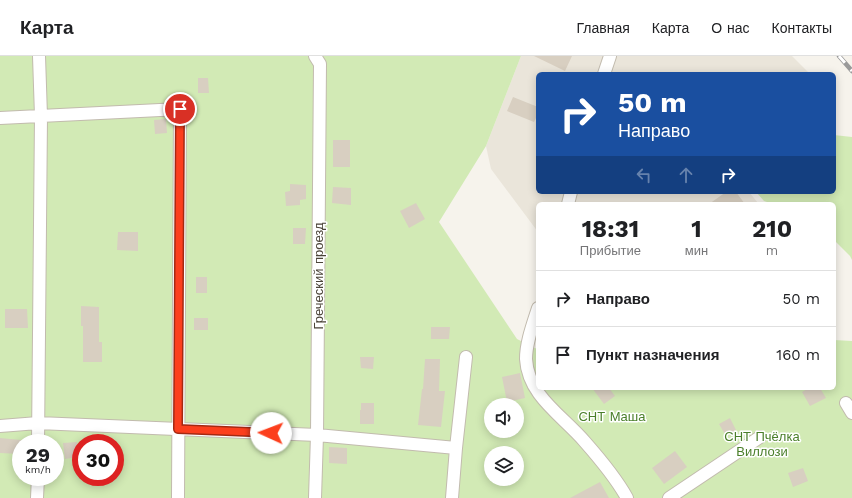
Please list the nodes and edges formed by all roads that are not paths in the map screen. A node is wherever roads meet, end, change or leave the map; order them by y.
1 (39, 56) edge
2 (315, 56) edge
3 (610, 56) edge
4 (605, 72) edge
5 (41, 116) junction
6 (0, 118) edge
7 (536, 315) edge
8 (466, 357) dead end
9 (536, 389) edge
10 (537, 390) edge
11 (38, 423) junction
12 (0, 426) edge
13 (178, 429) junction
14 (38, 434) edge
15 (317, 435) junction
16 (760, 437) dead end
17 (456, 448) junction
18 (38, 486) edge
19 (37, 498) edge
20 (178, 498) edge
21 (315, 498) edge
22 (452, 498) edge
23 (627, 498) edge
24 (669, 498) edge

1 - 5 street
2 - 15 street, Греческий проезд
3 - 4 street
5 - 6 street
5 - 11 street
5 - 13 street
7 - 9 street
8 - 17 street
10 - 23 street
11 - 12 street
11 - 13 street
11 - 14 street
13 - 15 street
13 - 20 street
15 - 17 street
15 - 21 street, Греческий проезд
16 - 24 street
17 - 22 street
18 - 19 street

